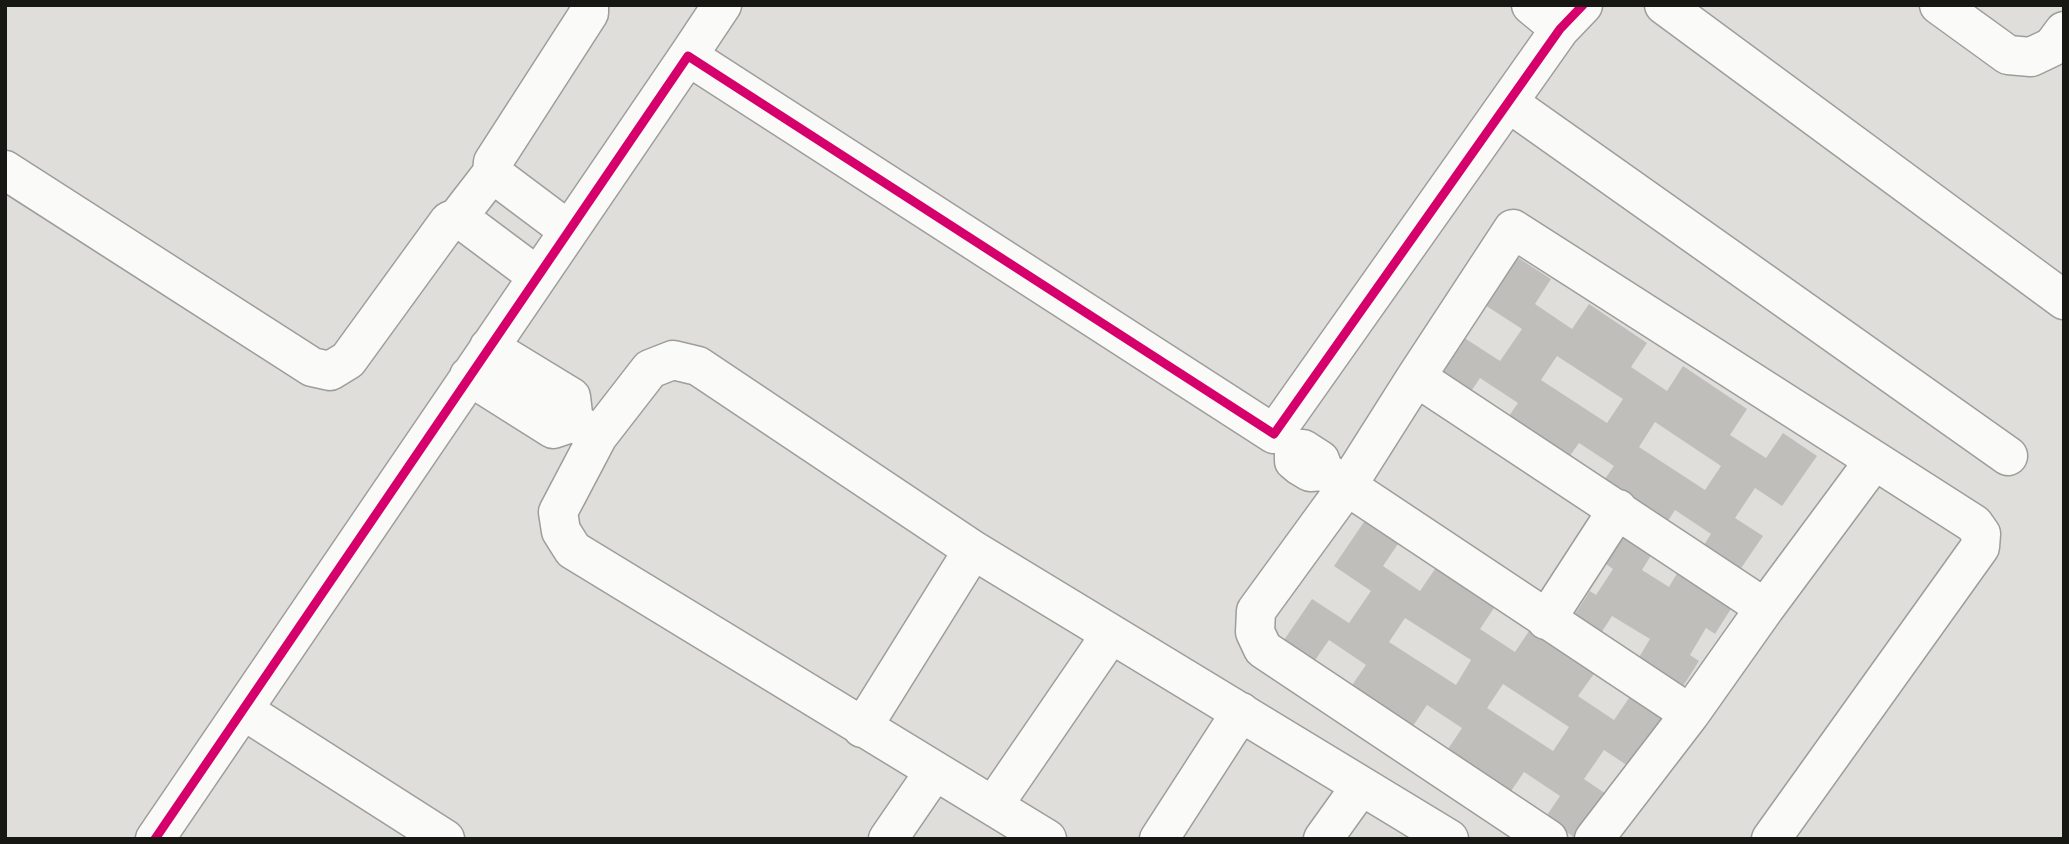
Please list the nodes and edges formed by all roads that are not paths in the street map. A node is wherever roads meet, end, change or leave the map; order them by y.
1 (589, 5) edge
2 (722, 5) edge
3 (1531, 5) edge
4 (1664, 5) edge
5 (1939, 5) edge
6 (1572, 17) edge
7 (2064, 31) edge
8 (688, 56) junction
9 (1509, 103) junction
10 (5, 170) edge
11 (492, 173) junction
12 (458, 217) junction
13 (568, 230) junction
14 (537, 276) junction
15 (2064, 300) edge
16 (495, 372) junction
17 (1416, 377) junction
18 (586, 429) junction
19 (2008, 456) dead end
20 (1306, 459) junction
21 (1874, 461) junction
22 (1618, 509) junction
23 (973, 550) junction
24 (1765, 608) junction
25 (1546, 620) junction
26 (1111, 634) junction
27 (243, 710) junction
28 (1241, 712) junction
29 (1690, 715) junction
30 (862, 728) junction
31 (934, 772) junction
32 (1361, 786) junction
33 (993, 806) junction
34 (155, 839) edge
35 (444, 839) edge
36 (888, 839) edge
37 (1047, 839) edge
38 (1158, 839) edge
39 (1323, 839) edge
40 (1449, 839) edge
41 (1548, 839) edge
42 (1594, 839) edge
43 (1772, 839) edge

1 - 11 street
2 - 8 street
3 - 6 street
4 - 15 street
5 - 7 street
6 - 9 street
8 - 13 street
8 - 20 street
9 - 19 street
9 - 20 street
10 - 12 street
11 - 12 street
11 - 13 street
12 - 14 street
13 - 14 street
14 - 16 street
16 - 18 street
16 - 27 street
17 - 20 street
17 - 21 street
17 - 22 street
18 - 23 street
18 - 30 street
20 - 25 street
20 - 41 street
21 - 24 street
21 - 43 street
22 - 24 street
22 - 25 street
23 - 26 street
23 - 30 street
24 - 29 street
25 - 29 street
26 - 28 street
26 - 33 street
27 - 34 street
27 - 35 street
28 - 32 street
28 - 38 street
29 - 42 street
30 - 31 street
31 - 33 street
31 - 36 street
32 - 39 street
32 - 40 street
33 - 37 street

